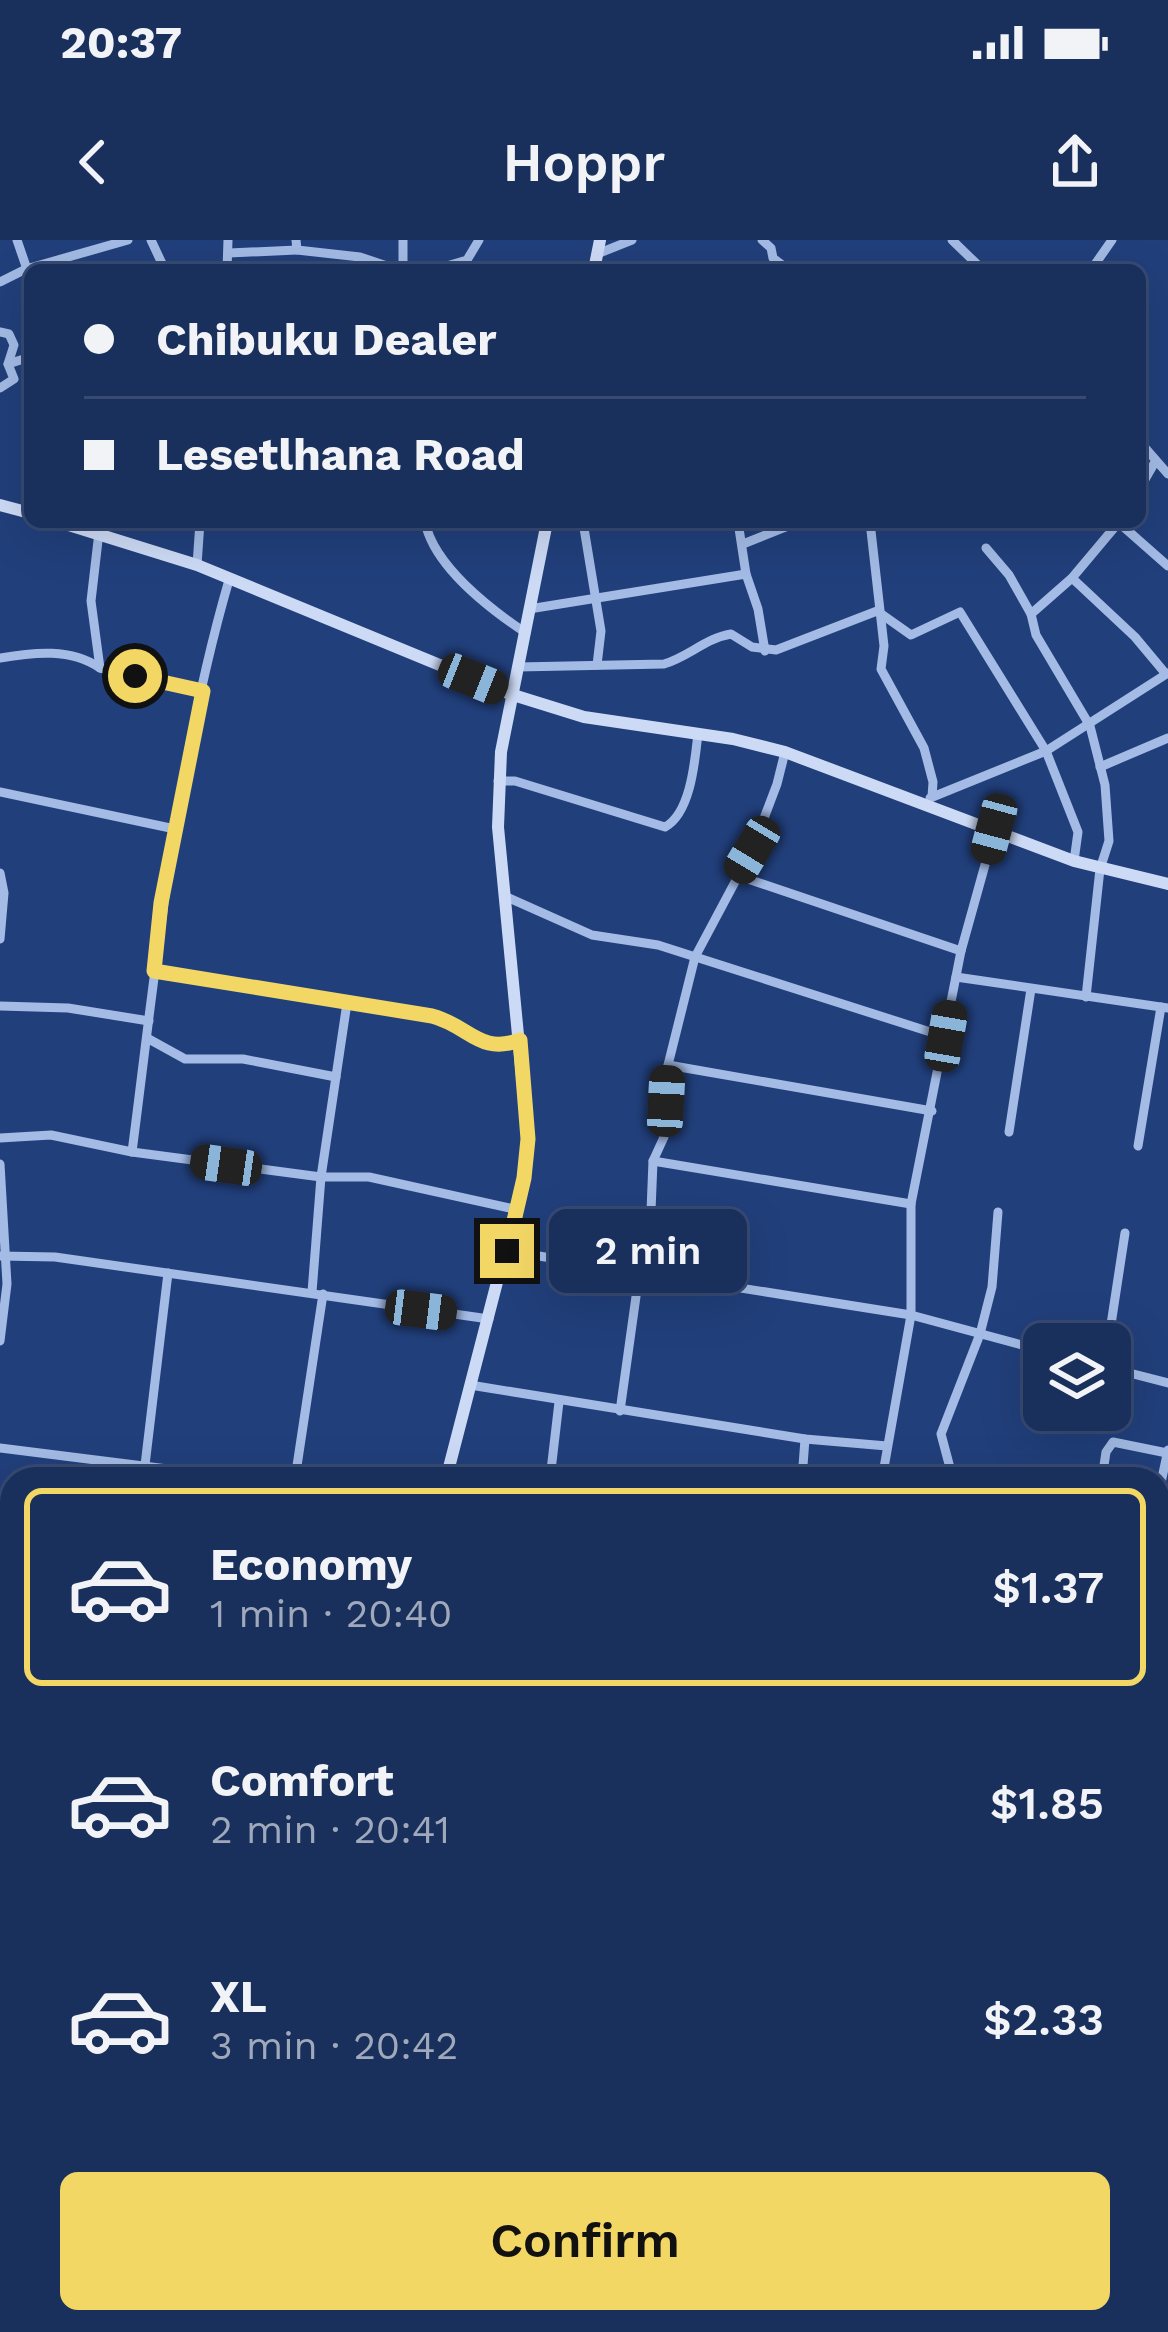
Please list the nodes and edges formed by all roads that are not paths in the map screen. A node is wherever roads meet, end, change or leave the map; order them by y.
1 (128, 240) edge
2 (228, 240) edge
3 (479, 240) edge
4 (632, 240) edge
5 (952, 240) edge
6 (296, 245) edge
7 (598, 247) edge
8 (230, 253) junction
9 (57, 264) edge
10 (228, 264) edge
11 (383, 264) edge
12 (454, 264) edge
13 (977, 264) edge
14 (0, 332) edge
15 (24, 358) edge
16 (8, 364) junction
17 (0, 388) edge
18 (1146, 450) edge
19 (1155, 462) junction
20 (1168, 474) edge
21 (1146, 478) edge
22 (87, 528) edge
23 (200, 528) edge
24 (428, 528) edge
25 (546, 528) edge
26 (584, 528) edge
27 (739, 528) edge
28 (783, 528) edge
29 (870, 528) edge
30 (1114, 528) edge
31 (1126, 528) edge
32 (99, 532) junction
33 (742, 544) junction
34 (986, 548) dead end
35 (197, 565) junction
36 (1168, 566) edge
37 (746, 574) junction
38 (1072, 578) junction
39 (230, 580) junction
40 (596, 601) junction
41 (529, 609) junction
42 (877, 611) junction
43 (1031, 614) junction
44 (526, 633) junction
45 (765, 651) junction
46 (0, 658) edge
47 (597, 665) junction
48 (518, 667) junction
49 (100, 668) junction
50 (1167, 673) edge
51 (203, 691) junction
52 (510, 694) junction
53 (1090, 726) junction
54 (698, 733) junction
55 (1168, 738) edge
56 (1046, 751) junction
57 (784, 752) junction
58 (1100, 767) junction
59 (498, 781) junction
60 (0, 792) edge
61 (925, 800) junction
62 (176, 829) junction
63 (994, 829) junction
64 (1074, 861) junction
65 (1100, 869) junction
66 (0, 873) edge
67 (736, 875) junction
68 (1168, 884) edge
69 (507, 897) junction
70 (0, 939) edge
71 (962, 951) junction
72 (694, 957) junction
73 (154, 971) junction
74 (956, 977) junction
75 (1031, 989) junction
76 (1086, 997) junction
77 (347, 1003) junction
78 (0, 1006) edge
79 (1164, 1008) edge
80 (149, 1021) junction
81 (946, 1036) junction
82 (147, 1038) junction
83 (520, 1040) junction
84 (668, 1065) junction
85 (336, 1077) junction
86 (932, 1111) junction
87 (1009, 1132) dead end
88 (0, 1138) edge
89 (1138, 1146) dead end
90 (132, 1152) junction
91 (653, 1161) junction
92 (0, 1164) edge
93 (321, 1177) junction
94 (911, 1204) junction
95 (514, 1210) junction
96 (651, 1211) dead end
97 (998, 1212) dead end
98 (1125, 1233) dead end
99 (507, 1251) junction
100 (3, 1256) edge
101 (168, 1274) junction
102 (639, 1275) junction
103 (317, 1293) junction
104 (911, 1315) junction
105 (489, 1319) junction
106 (1111, 1323) edge
107 (980, 1334) junction
108 (0, 1341) edge
109 (1023, 1345) edge
110 (1131, 1373) edge
111 (1168, 1383) edge
112 (470, 1385) junction
113 (560, 1402) junction
114 (620, 1412) junction
115 (805, 1439) junction
116 (887, 1446) junction
117 (0, 1448) edge
118 (1167, 1450) edge
119 (145, 1465) junction
120 (160, 1467) edge
121 (296, 1467) edge
122 (449, 1467) edge
123 (552, 1467) edge
124 (803, 1467) edge
125 (884, 1467) edge
126 (950, 1467) edge
127 (1104, 1467) edge

1 - 9 street
2 - 8 street
3 - 12 street
4 - 7 street
5 - 13 street
6 - 8 street
6 - 11 street
8 - 10 street
14 - 16 street
15 - 16 street
16 - 17 street
18 - 19 street
19 - 20 street
19 - 21 street
22 - 32 street
23 - 35 street
24 - 44 street
25 - 41 street
26 - 40 street
27 - 33 street
28 - 33 street
29 - 42 street
30 - 38 street
31 - 36 street
32 - 35 street
32 - 49 street
33 - 37 street
34 - 43 street
35 - 39 street
37 - 40 street
37 - 45 street
38 - 43 street
38 - 50 street
39 - 51 street
39 - 52 street
40 - 41 street
40 - 47 street
41 - 44 street
42 - 45 street
42 - 56 street
42 - 61 street
43 - 53 street
44 - 48 street
45 - 47 street
46 - 49 street
47 - 48 street
48 - 52 street
49 - 51 street
50 - 53 street
51 - 62 street
52 - 54 street
52 - 59 street
53 - 56 street
53 - 58 street
54 - 57 street
54 - 59 street
55 - 58 street
56 - 61 street
56 - 64 street
57 - 61 street
57 - 67 street
58 - 65 street
59 - 69 street
60 - 62 street
61 - 63 street
62 - 73 street
63 - 64 street
63 - 71 street
64 - 65 street
65 - 68 street
65 - 76 street
66 - 70 street
67 - 71 street
67 - 72 street
69 - 72 street
69 - 83 street
71 - 74 street
72 - 81 street
72 - 84 street
73 - 77 street
73 - 80 street
74 - 75 street
74 - 81 street
75 - 76 street
75 - 87 street
76 - 79 street
77 - 83 street
77 - 85 street
78 - 80 street
79 - 89 street
80 - 82 street
81 - 86 street
82 - 85 street
82 - 90 street
83 - 95 street
84 - 86 street
84 - 91 street
85 - 93 street
86 - 94 street
88 - 90 street
90 - 93 street
91 - 94 street
91 - 96 street
92 - 100 street
93 - 95 street
93 - 103 street
94 - 104 street
95 - 99 street
97 - 107 street
98 - 106 street
99 - 102 street
99 - 105 street
100 - 101 street
100 - 108 street
101 - 103 street
101 - 119 street
102 - 104 street
102 - 114 street
103 - 105 street
103 - 121 street
104 - 107 street
104 - 116 street
105 - 112 street
107 - 109 street
107 - 126 street
110 - 111 street
112 - 113 street
112 - 122 street
113 - 114 street
113 - 123 street
114 - 115 street
115 - 116 street
115 - 124 street
116 - 125 street
117 - 119 street
118 - 127 street
119 - 120 street

